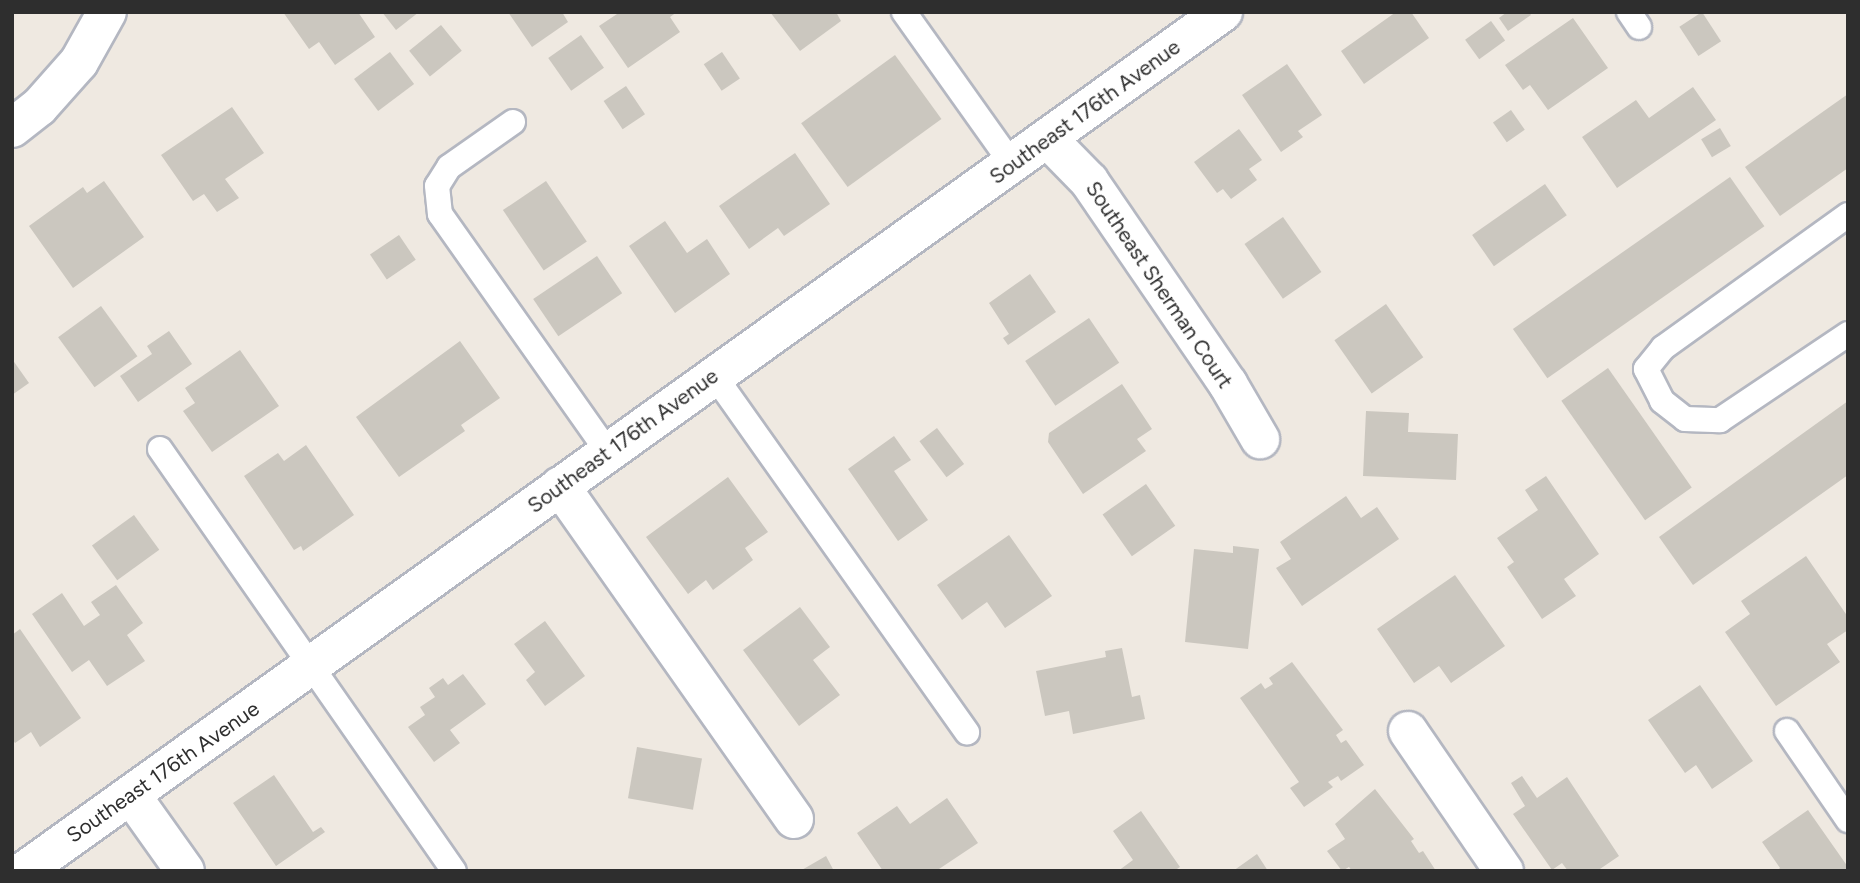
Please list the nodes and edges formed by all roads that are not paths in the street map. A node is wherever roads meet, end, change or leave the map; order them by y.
1 (107, 12) edge
2 (904, 12) edge
3 (1223, 12) edge
4 (513, 122) dead end
5 (12, 128) edge
6 (1048, 139) junction
7 (1012, 164) junction
8 (1848, 215) edge
9 (1848, 334) edge
10 (714, 375) junction
11 (1260, 439) dead end
12 (160, 449) dead end
13 (607, 452) junction
14 (560, 486) junction
15 (311, 666) junction
16 (1408, 731) dead end
17 (1787, 731) dead end
18 (967, 732) dead end
19 (131, 795) junction
20 (794, 820) dead end
21 (1848, 820) edge
22 (24, 871) edge
23 (185, 871) edge
24 (454, 871) edge
25 (1504, 871) edge

1 - 5 street
2 - 7 lane
3 - 6 street, Southeast 176th Avenue
4 - 13 lane
6 - 7 street, Southeast 176th Avenue
6 - 11 street, Southeast Sherman Court
7 - 10 street, Southeast 176th Avenue
8 - 9 lane
10 - 13 street, Southeast 176th Avenue
10 - 18 lane
12 - 15 lane
13 - 14 street, Southeast 176th Avenue
14 - 15 street, Southeast 176th Avenue
14 - 20 street
15 - 19 street, Southeast 176th Avenue
15 - 24 lane
16 - 25 street
17 - 21 lane
19 - 22 street, Southeast 176th Avenue
19 - 23 street

